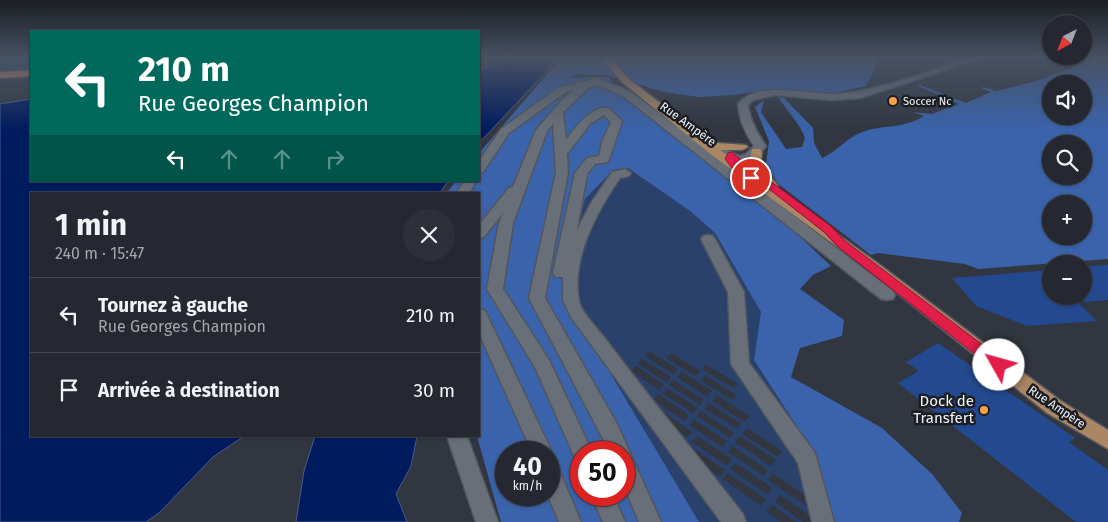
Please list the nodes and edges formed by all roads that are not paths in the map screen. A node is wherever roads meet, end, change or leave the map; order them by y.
1 (596, 81) edge
2 (597, 81) joint
3 (901, 81) edge
4 (626, 82) joint
5 (558, 111) junction
6 (754, 138) junction
7 (718, 146) junction
8 (742, 147) junction
9 (756, 152) junction
10 (560, 154) junction
11 (734, 161) junction
12 (480, 167) edge
13 (625, 173) dead end
14 (523, 179) junction
15 (772, 186) junction
16 (480, 233) edge
17 (708, 239) dead end
18 (841, 244) junction
19 (571, 281) junction
20 (887, 295) dead end
21 (480, 317) edge
22 (457, 437) edge
23 (1108, 440) edge
24 (537, 441) edge
25 (577, 441) edge
26 (615, 441) edge
27 (635, 487) edge
28 (560, 497) edge
29 (607, 506) edge
30 (487, 522) edge
31 (570, 522) edge
32 (614, 522) edge
33 (650, 522) edge
34 (735, 522) edge
35 (824, 522) edge

1 - 12 street
2 - 5 street
2 - 20 street
3 - 6 street
4 - 7 main road, Rue Ampère
4 - 11 main road, Rue Ampère
5 - 10 street
5 - 14 street
6 - 8 street
6 - 9 street
7 - 8 main road
7 - 11 main road, Rue Ampère
8 - 11 street
9 - 11 street
9 - 15 main road
10 - 19 street
10 - 26 street
11 - 15 main road, Rue Ampère
11 - 18 main road, Rue Ampère
13 - 19 street
14 - 16 street
14 - 25 street
15 - 18 main road, Rue Ampère
17 - 35 street
18 - 23 main road, Rue Ampère
19 - 34 street
21 - 24 street
22 - 30 street
27 - 33 street
28 - 31 street
29 - 32 street

